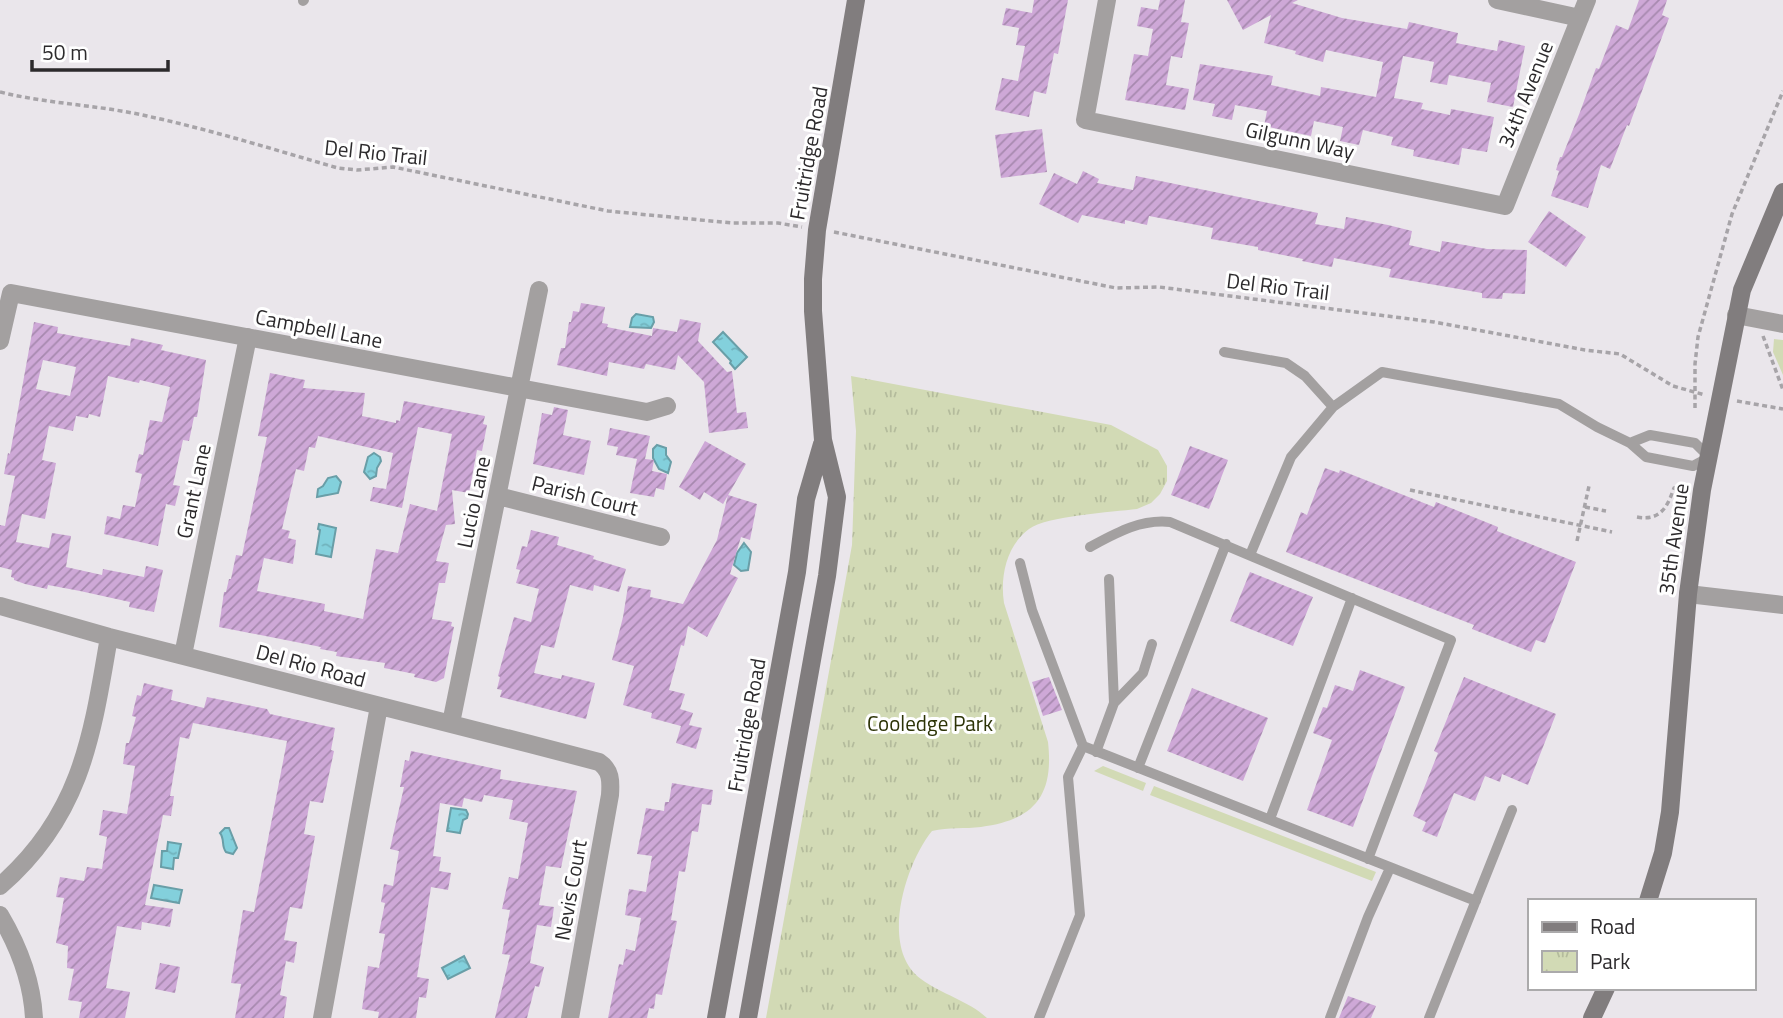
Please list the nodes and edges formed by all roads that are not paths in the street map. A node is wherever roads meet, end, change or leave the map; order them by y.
1 (856, 0) edge
2 (1107, 0) edge
3 (1497, 0) edge
4 (1587, 0) edge
5 (1580, 18) junction
6 (1783, 192) edge
7 (1505, 206) joint
8 (538, 290) dead end
9 (1737, 315) junction
10 (1783, 324) edge
11 (248, 337) junction
12 (0, 341) edge
13 (1224, 352) dead end
14 (520, 388) junction
15 (667, 406) dead end
16 (1334, 407) junction
17 (823, 440) junction
18 (1630, 443) junction
19 (1708, 457) junction
20 (498, 496) junction
21 (661, 537) dead end
22 (1226, 544) junction
23 (1090, 547) dead end
24 (1250, 555) junction
25 (1020, 564) dead end
26 (1109, 579) dead end
27 (1688, 594) junction
28 (1352, 598) junction
29 (1783, 605) edge
30 (0, 606) edge
31 (109, 637) junction
32 (1152, 644) dead end
33 (183, 655) junction
34 (1114, 703) junction
35 (379, 706) junction
36 (451, 723) junction
37 (1083, 746) junction
38 (1096, 752) junction
39 (1138, 768) junction
40 (608, 771) joint
41 (1512, 810) dead end
42 (1270, 819) junction
43 (1368, 859) junction
44 (1390, 868) junction
45 (0, 886) edge
46 (1649, 899) edge
47 (1476, 901) junction
48 (0, 915) edge
49 (1605, 990) edge
50 (34, 1018) edge
51 (322, 1018) edge
52 (570, 1018) edge
53 (716, 1018) edge
54 (748, 1018) edge
55 (1039, 1018) edge
56 (1330, 1018) edge
57 (1429, 1018) edge
58 (1592, 1018) edge

1 - 17 main road, Fruitridge Road
2 - 7 street, Gilgunn Way
3 - 5 street
4 - 5 street, 34th Avenue
5 - 7 street, 34th Avenue
6 - 9 main road, 35th Avenue
8 - 14 street, Lucio Lane
9 - 10 street
9 - 19 main road, 35th Avenue
11 - 12 street, Campbell Lane
11 - 14 street, Campbell Lane
11 - 33 street, Grant Lane
13 - 16 lane
14 - 15 street, Campbell Lane
14 - 20 street, Lucio Lane
16 - 18 lane
16 - 24 lane
17 - 53 main road, Fruitridge Road
17 - 54 main road, Fruitridge Road
18 - 19 lane
18 - 19 lane
19 - 27 main road, 35th Avenue
20 - 21 street, Parish Court
20 - 36 street, Lucio Lane
22 - 23 lane
22 - 24 lane
22 - 39 lane
24 - 28 lane
25 - 37 lane
26 - 34 lane
27 - 29 street
27 - 46 main road, 35th Avenue
28 - 42 lane
28 - 43 lane
30 - 31 street, Del Rio Road
31 - 33 street, Del Rio Road
31 - 45 street
32 - 34 lane
33 - 35 street, Del Rio Road
34 - 38 lane
35 - 36 street, Del Rio Road
35 - 51 street
36 - 40 street, Del Rio Road
37 - 38 lane
37 - 55 lane
38 - 39 lane
39 - 42 lane
40 - 52 street, Nevis Court
41 - 47 lane
42 - 43 lane
43 - 44 lane
44 - 47 lane
44 - 56 lane
47 - 57 lane
48 - 50 street
49 - 58 main road

